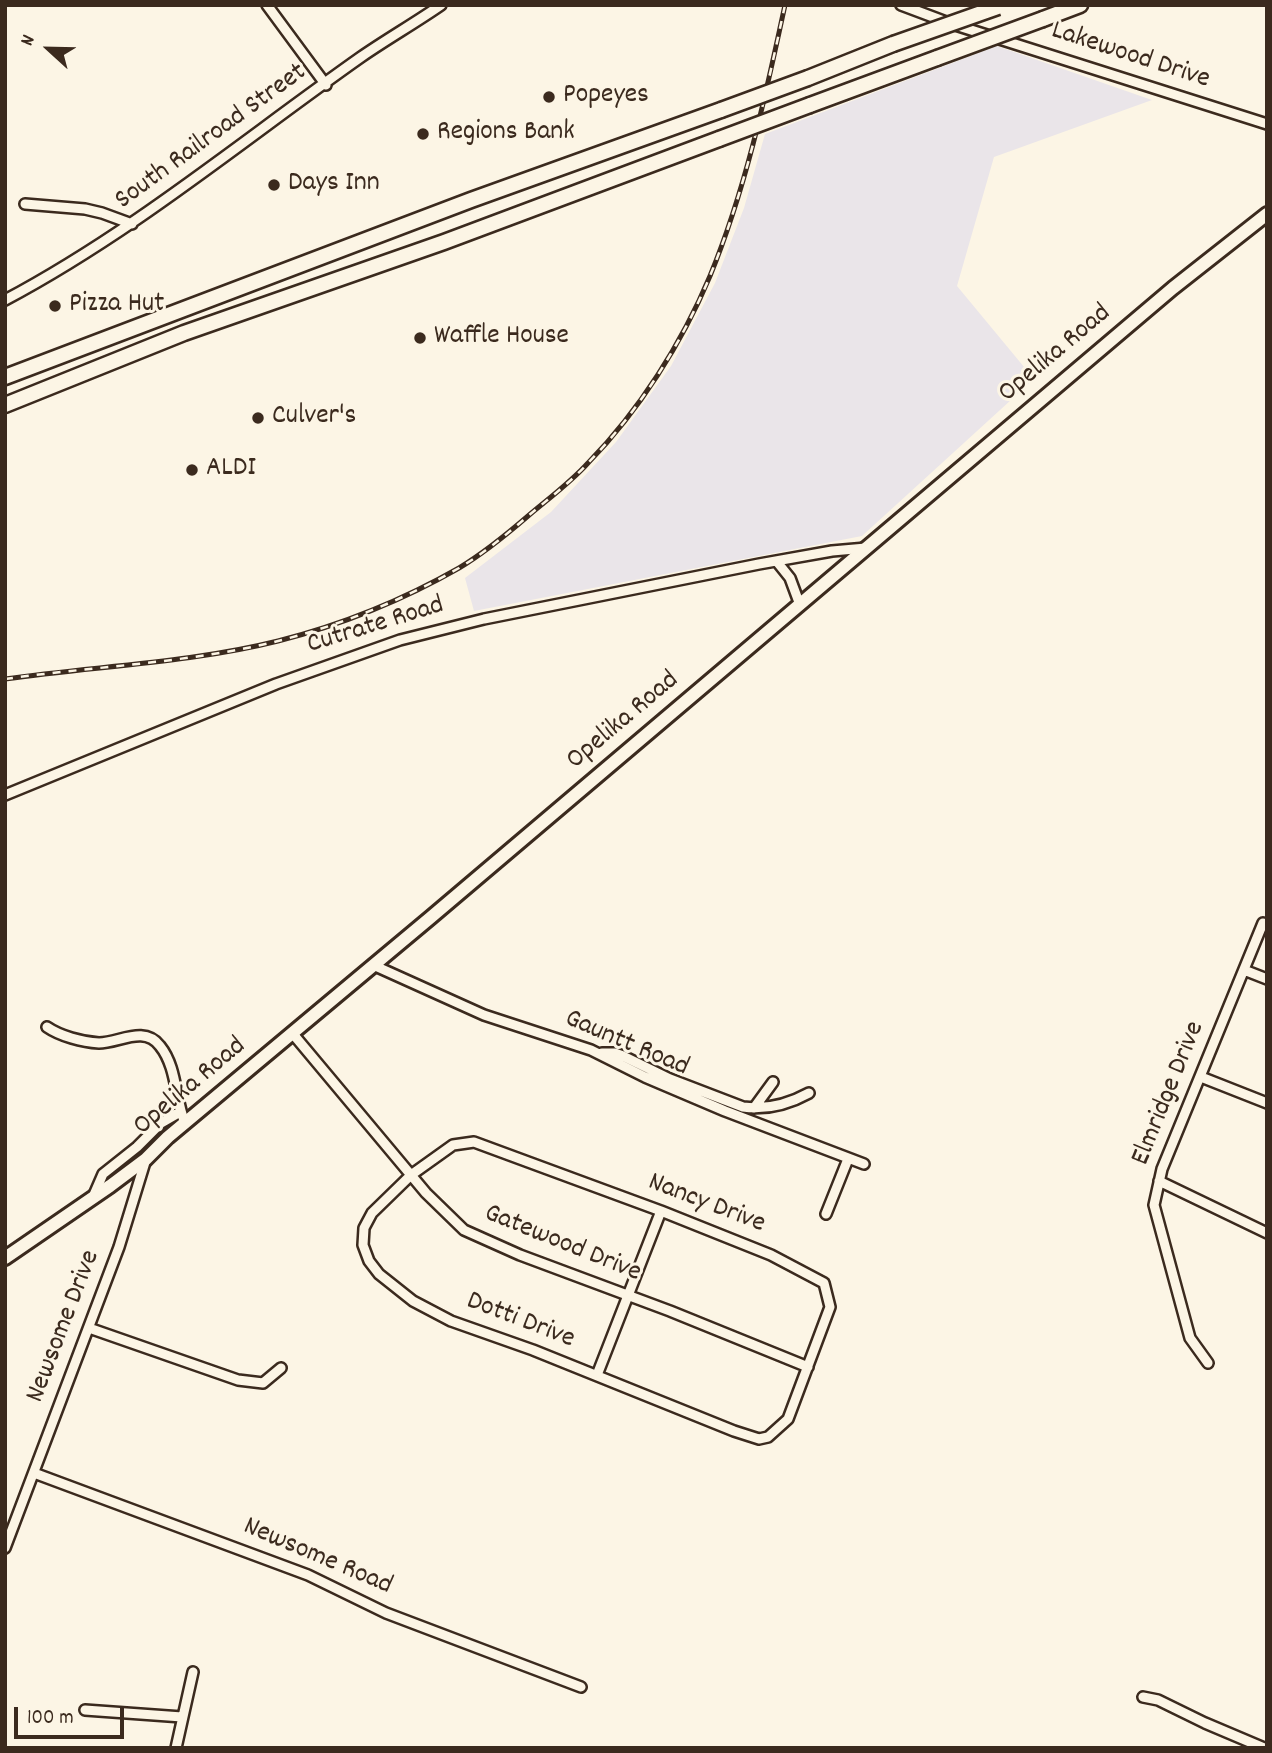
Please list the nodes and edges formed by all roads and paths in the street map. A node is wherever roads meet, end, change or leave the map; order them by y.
1 (267, 5) edge
2 (441, 5) edge
3 (901, 5) edge
4 (1080, 5) edge
5 (1001, 6) edge
6 (326, 85) junction
7 (1267, 124) edge
8 (25, 204) dead end
9 (1267, 214) edge
10 (132, 224) junction
11 (5, 300) edge
12 (5, 377) edge
13 (5, 405) edge
14 (866, 548) junction
15 (778, 562) junction
16 (800, 605) junction
17 (5, 795) edge
18 (1263, 923) dead end
19 (373, 965) junction
20 (1244, 970) junction
21 (1267, 979) edge
22 (47, 1027) dead end
23 (293, 1034) junction
24 (601, 1054) junction
25 (1201, 1077) junction
26 (773, 1082) dead end
27 (809, 1093) dead end
28 (1267, 1103) edge
29 (754, 1108) junction
30 (183, 1118) junction
31 (146, 1159) junction
32 (848, 1159) junction
33 (864, 1164) dead end
34 (411, 1175) junction
35 (1159, 1181) junction
36 (93, 1198) junction
37 (661, 1211) junction
38 (826, 1214) dead end
39 (1267, 1233) edge
40 (5, 1258) edge
41 (627, 1295) junction
42 (89, 1328) junction
43 (1208, 1363) dead end
44 (808, 1367) junction
45 (281, 1368) dead end
46 (597, 1375) junction
47 (768, 1437) joint
48 (34, 1473) junction
49 (5, 1548) edge
50 (193, 1672) dead end
51 (581, 1688) dead end
52 (1143, 1697) dead end
53 (85, 1710) dead end
54 (182, 1717) junction
55 (176, 1748) edge
56 (1264, 1748) edge

1 - 6 street
2 - 6 street, South Railroad Street
3 - 7 street, Lakewood Drive
4 - 13 highway, bridge
5 - 12 highway, bridge
6 - 10 street, South Railroad Street
8 - 10 street
9 - 14 main road, Opelika Road
10 - 11 street, South Railroad Street
14 - 15 street, Cutrate Road
14 - 16 main road, Opelika Road
15 - 16 street
15 - 17 street, Cutrate Road
16 - 19 main road, Opelika Road
18 - 20 street, Elmridge Drive
19 - 23 main road, Opelika Road
19 - 24 street, Gauntt Road
20 - 21 street
20 - 25 street, Elmridge Drive
22 - 30 street
23 - 30 main road, Opelika Road
23 - 34 street, Gatewood Drive
24 - 29 street
24 - 32 street, Gauntt Road
25 - 28 street
25 - 35 street, Elmridge Drive
26 - 29 street
27 - 29 street
30 - 31 main road, Opelika Road
30 - 36 street
31 - 36 main road, Opelika Road
31 - 42 street, Newsome Drive
32 - 33 street, Gauntt Road
32 - 38 street
34 - 37 street, Nancy Drive
34 - 41 street, Gatewood Drive
34 - 46 street, Dotti Drive
35 - 39 street
35 - 43 street, Elmridge Drive
36 - 40 main road, Opelika Road
37 - 41 street
37 - 44 street, Nancy Drive
41 - 44 street, Gatewood Drive
41 - 46 street
42 - 45 street
42 - 48 street, Newsome Drive
44 - 47 street, Nancy Drive
46 - 47 street, Dotti Drive
48 - 49 street, Newsome Drive
48 - 51 street, Newsome Road
50 - 54 street
52 - 56 street
53 - 54 street
54 - 55 street

